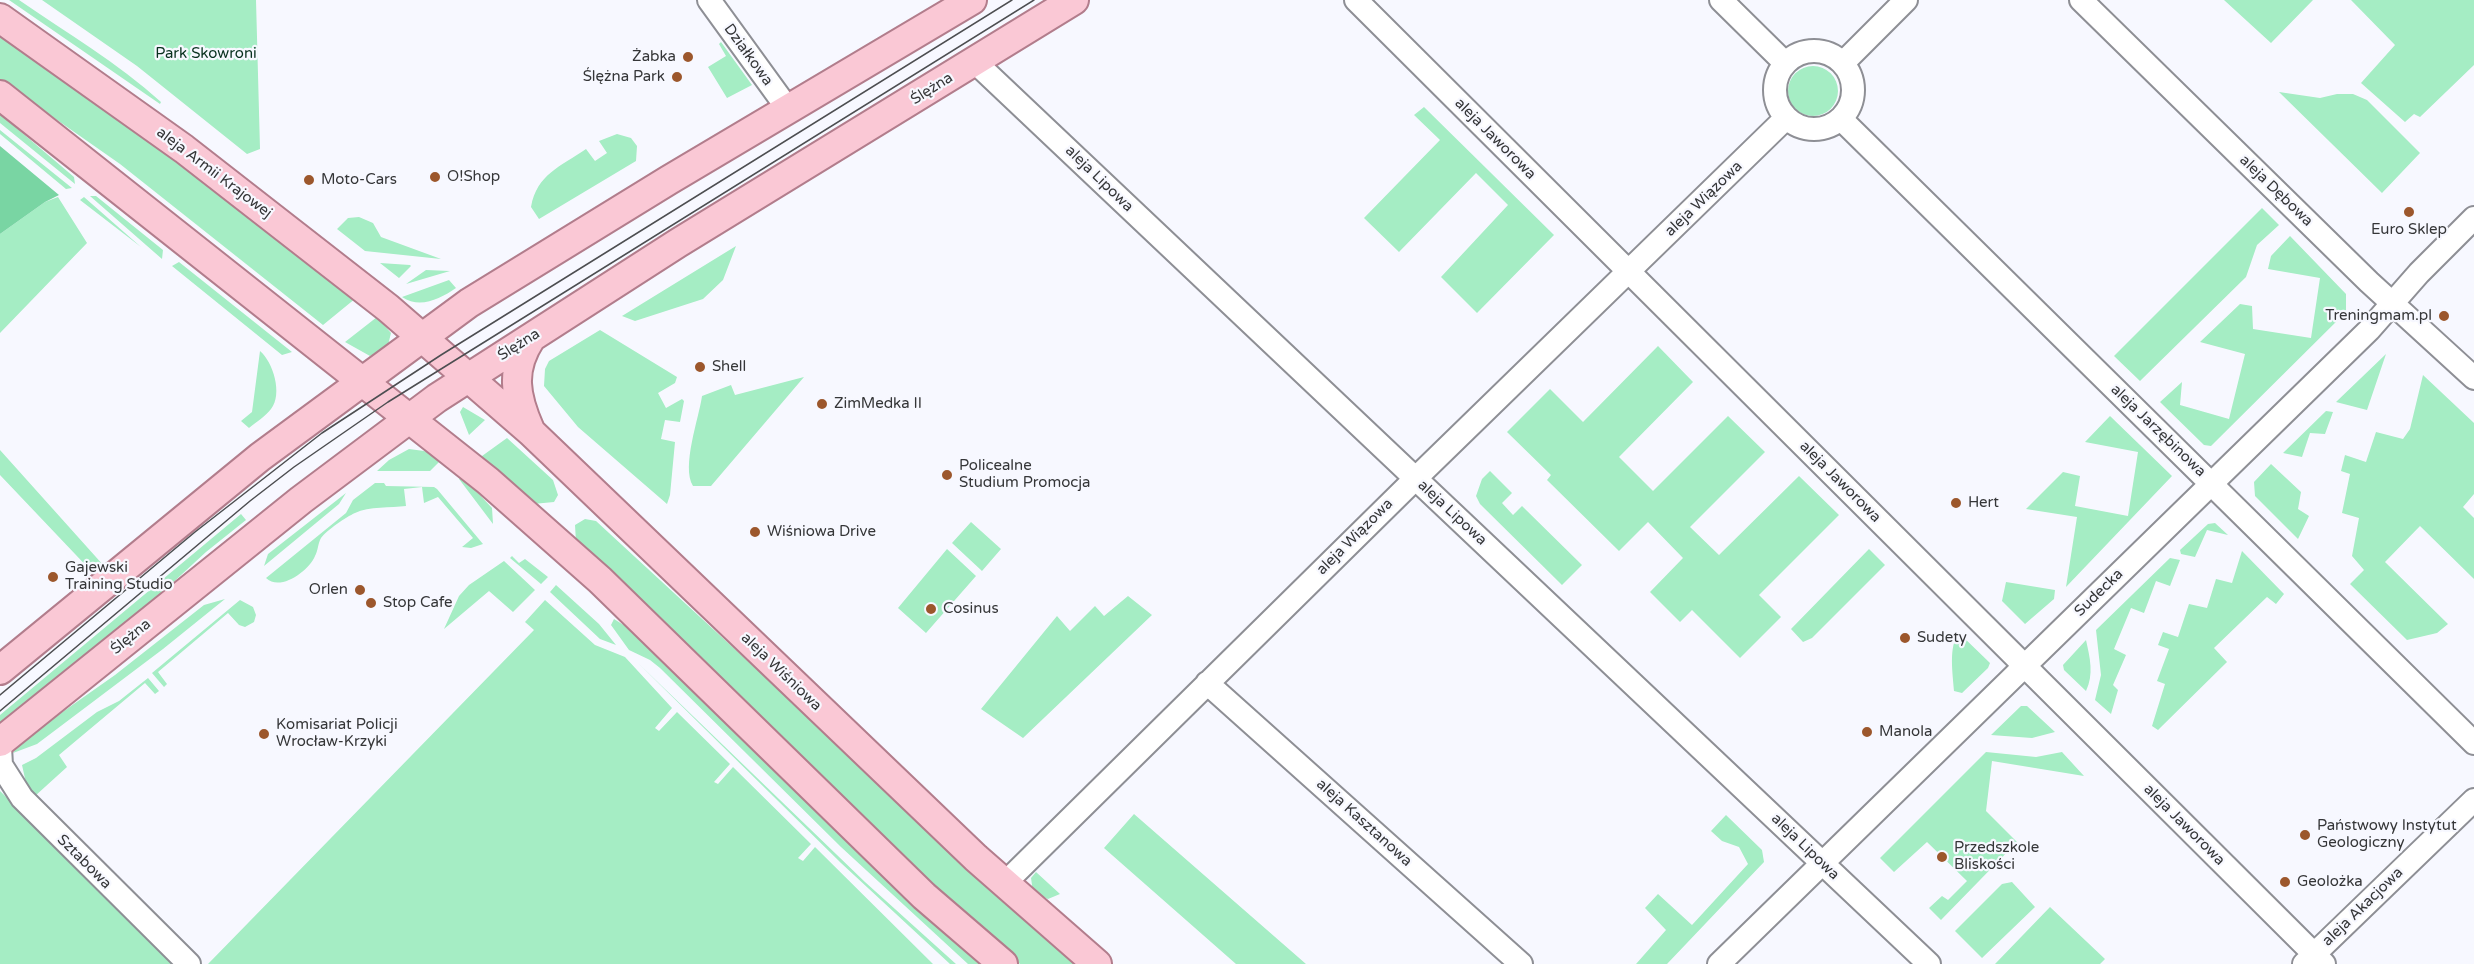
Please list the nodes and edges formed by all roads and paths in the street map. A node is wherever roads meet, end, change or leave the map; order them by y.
1 (709, 0) edge
2 (972, 0) edge
3 (1074, 0) edge
4 (1356, 0) edge
5 (1721, 0) edge
6 (1906, 0) edge
7 (2081, 0) edge
8 (0, 18) edge
9 (975, 63) junction
10 (1785, 63) junction
11 (1843, 63) junction
12 (0, 95) edge
13 (788, 109) junction
14 (1786, 118) junction
15 (1840, 119) junction
16 (2474, 219) edge
17 (1629, 272) junction
18 (2394, 302) junction
19 (421, 337) junction
20 (531, 338) junction
21 (467, 377) junction
22 (2474, 378) edge
23 (362, 381) junction
24 (409, 418) junction
25 (531, 432) junction
26 (1414, 478) junction
27 (2211, 483) junction
28 (2024, 665) junction
29 (0, 670) edge
30 (1207, 683) junction
31 (0, 742) edge
32 (2474, 743) edge
33 (0, 747) edge
34 (2474, 800) edge
35 (1822, 864) junction
36 (1005, 883) junction
37 (2314, 961) edge
38 (189, 964) edge
39 (1003, 964) edge
40 (1097, 964) edge
41 (1521, 964) edge
42 (1719, 964) edge
43 (1929, 964) edge

1 - 13 street, Działkowa
2 - 13 main road
3 - 9 main road, Ślężna
4 - 17 street, aleja Jaworowa
5 - 10 street
6 - 11 street
7 - 18 street, aleja Dębowa
8 - 19 main road, aleja Armii Krajowej
9 - 20 main road, Ślężna
9 - 26 street, aleja Lipowa
10 - 11 street
10 - 14 street
11 - 15 street
12 - 23 main road
13 - 19 main road
14 - 15 street
14 - 17 street, aleja Wiązowa
15 - 27 street, aleja Jarzębinowa
16 - 18 street, Sudecka
17 - 26 street, aleja Wiązowa
17 - 28 street, aleja Jaworowa
18 - 22 street, aleja Dębowa
18 - 27 street, Sudecka
19 - 21 main road, aleja Armii Krajowej
19 - 23 main road
20 - 21 main road, Ślężna
20 - 25 main road
21 - 24 main road, Ślężna
21 - 25 main road, aleja Wiśniowa
23 - 24 main road
23 - 29 main road
24 - 31 main road, Ślężna
24 - 39 main road
25 - 36 main road, aleja Wiśniowa
26 - 30 street, aleja Wiązowa
26 - 35 street, aleja Lipowa
27 - 28 street, Sudecka
27 - 32 street, aleja Jarzębinowa
28 - 35 street, Sudecka
28 - 37 street, aleja Jaworowa
30 - 36 street, aleja Wiązowa
30 - 41 street, aleja Kasztanowa
33 - 38 street, Sztabowa
34 - 37 street, aleja Akacjowa
35 - 42 street, Sudecka
35 - 43 street, aleja Lipowa
36 - 40 main road, aleja Wiśniowa

